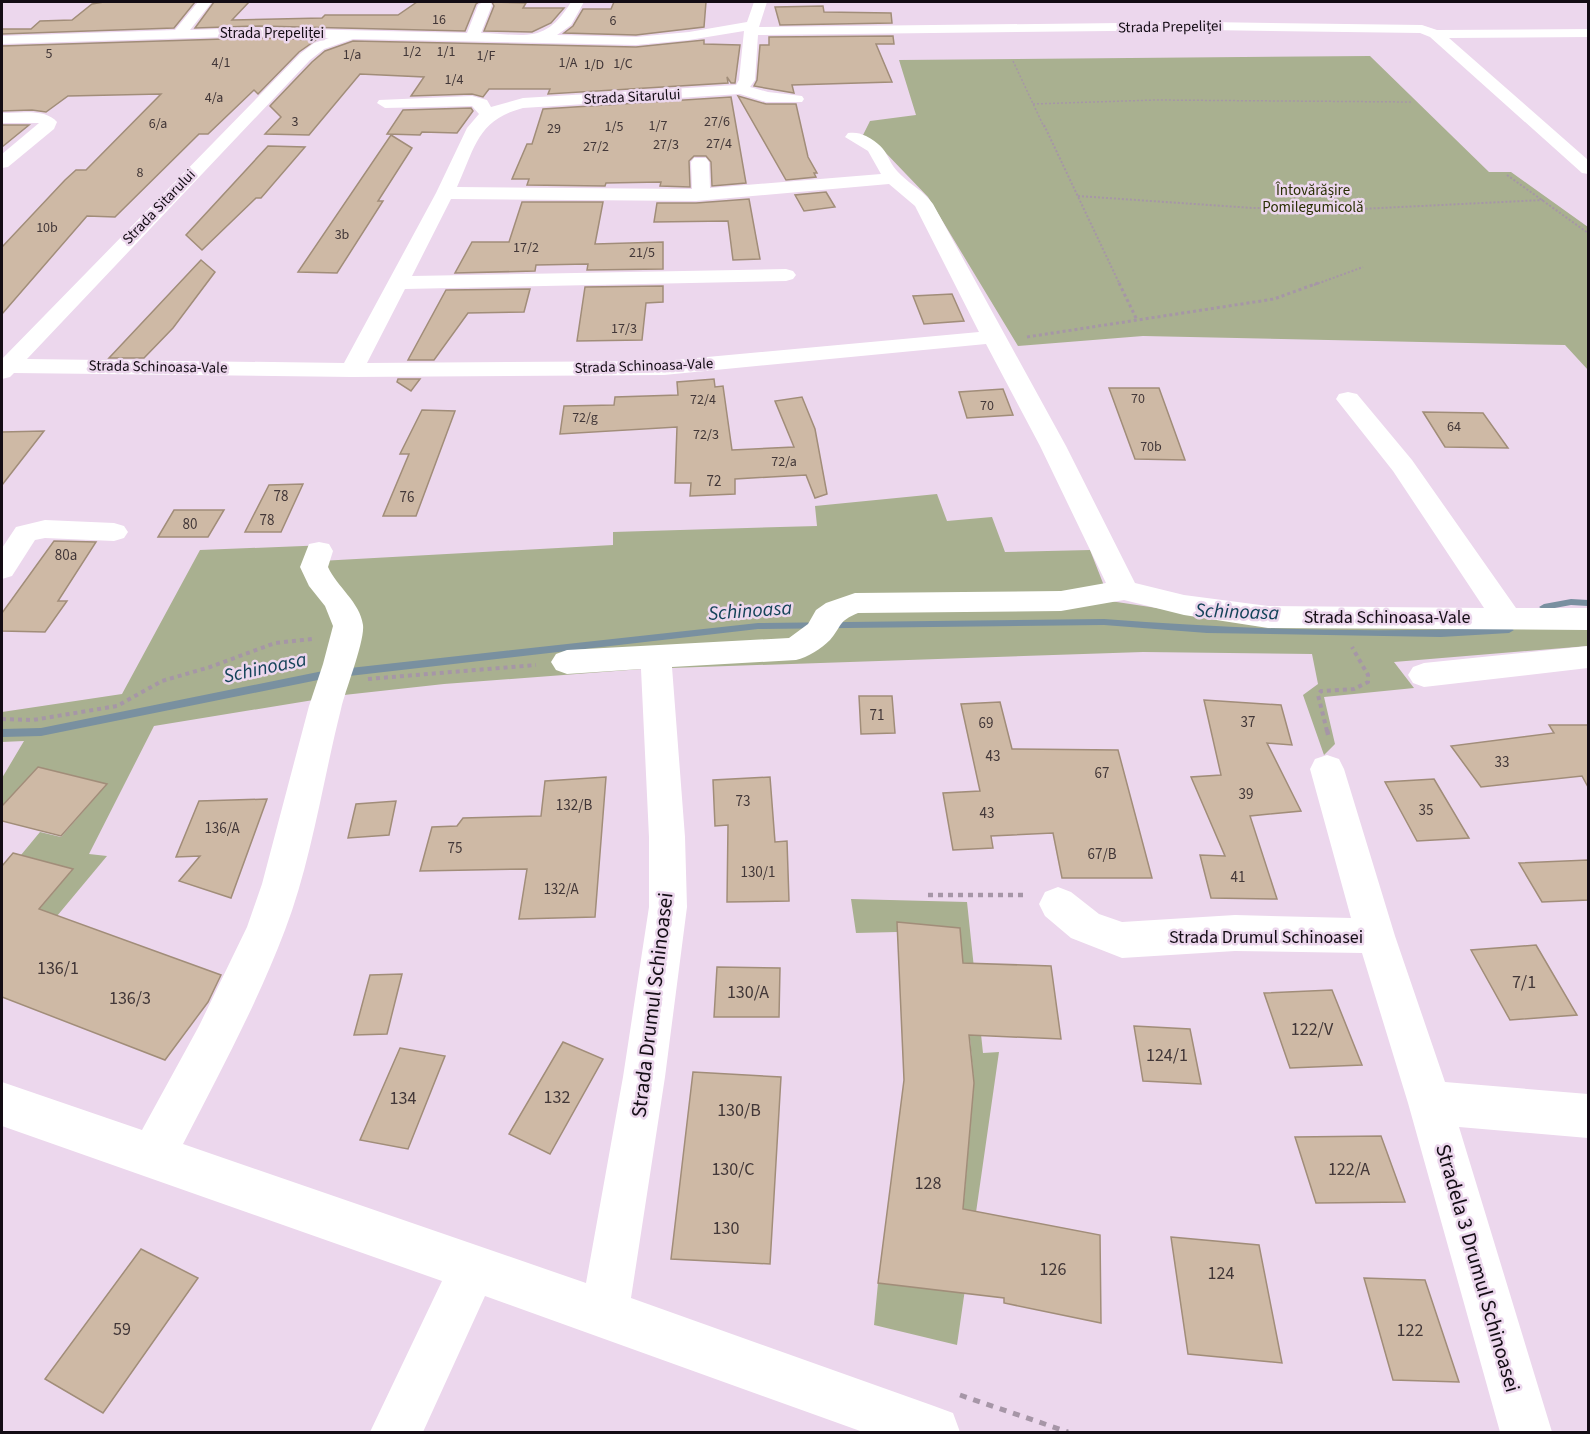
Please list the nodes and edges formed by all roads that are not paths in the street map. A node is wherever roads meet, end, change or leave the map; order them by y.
1 (205, 2) edge
2 (577, 2) edge
3 (760, 2) edge
4 (485, 5) dead end
5 (1192, 10) dead end
6 (1206, 26) junction
7 (752, 28) junction
8 (1588, 33) edge
9 (361, 34) joint
10 (1435, 34) junction
11 (179, 35) junction
12 (472, 37) junction
13 (324, 39) junction
14 (542, 39) junction
15 (2, 40) edge
16 (741, 89) junction
17 (796, 99) dead end
18 (385, 103) dead end
19 (488, 115) junction
20 (2, 118) edge
21 (854, 137) dead end
22 (700, 162) dead end
23 (2, 163) edge
24 (1588, 168) edge
25 (893, 178) junction
26 (445, 193) junction
27 (701, 194) junction
28 (786, 275) dead end
29 (396, 283) junction
30 (993, 337) junction
31 (5, 369) edge
32 (352, 370) junction
33 (1348, 399) dead end
34 (114, 532) dead end
35 (319, 551) dead end
36 (2, 569) edge
37 (1124, 590) junction
38 (1508, 618) junction
39 (1588, 619) edge
40 (1588, 657) edge
41 (656, 658) junction
42 (567, 662) road end
43 (1424, 675) dead end
44 (1327, 769) road end
45 (1058, 904) road end
46 (1376, 936) junction
47 (1430, 1103) junction
48 (2, 1104) edge
49 (1588, 1116) edge
50 (152, 1157) junction
51 (473, 1269) junction
52 (603, 1313) junction
53 (396, 1432) edge
54 (934, 1432) edge
55 (1526, 1432) edge

1 - 11 street
2 - 14 street
3 - 7 street
4 - 12 street
5 - 6 street
6 - 7 street, Strada Prepeliței
6 - 10 street, Strada Prepeliței
7 - 14 street, Strada Prepeliței
7 - 16 street
8 - 10 street, Strada Prepeliței
9 - 12 street, Strada Prepeliței
9 - 13 street, Strada Sitarului
10 - 24 street
11 - 13 street, Strada Prepeliței
11 - 15 street, Strada Prepeliței
12 - 14 street, Strada Prepeliței
13 - 31 street, Strada Sitarului
16 - 17 street
16 - 19 street, Strada Sitarului
18 - 19 street
19 - 26 street
20 - 23 street
21 - 25 street
22 - 27 street
25 - 27 street
25 - 30 street
26 - 27 street
26 - 29 street
28 - 29 street
29 - 32 street
30 - 32 street, Strada Schinoasa-Vale
30 - 37 street
31 - 32 street, Strada Schinoasa-Vale
33 - 38 street, Strada Schinoasa-Vale
34 - 36 street
35 - 50 street
37 - 38 street, Strada Schinoasa-Vale
37 - 41 street, Strada Schinoasa-Vale
38 - 39 street, Strada Schinoasa-Vale
40 - 43 street
41 - 42 street, Strada Schinoasa-Vale
41 - 52 street, Strada Drumul Schinoasei
44 - 46 street, Stradela 3 Drumul Schinoasei
45 - 46 street, Strada Drumul Schinoasei
46 - 47 street, Stradela 3 Drumul Schinoasei
47 - 49 street
47 - 55 street, Stradela 3 Drumul Schinoasei
48 - 50 street
50 - 51 street
51 - 52 street
51 - 53 street
52 - 54 street

